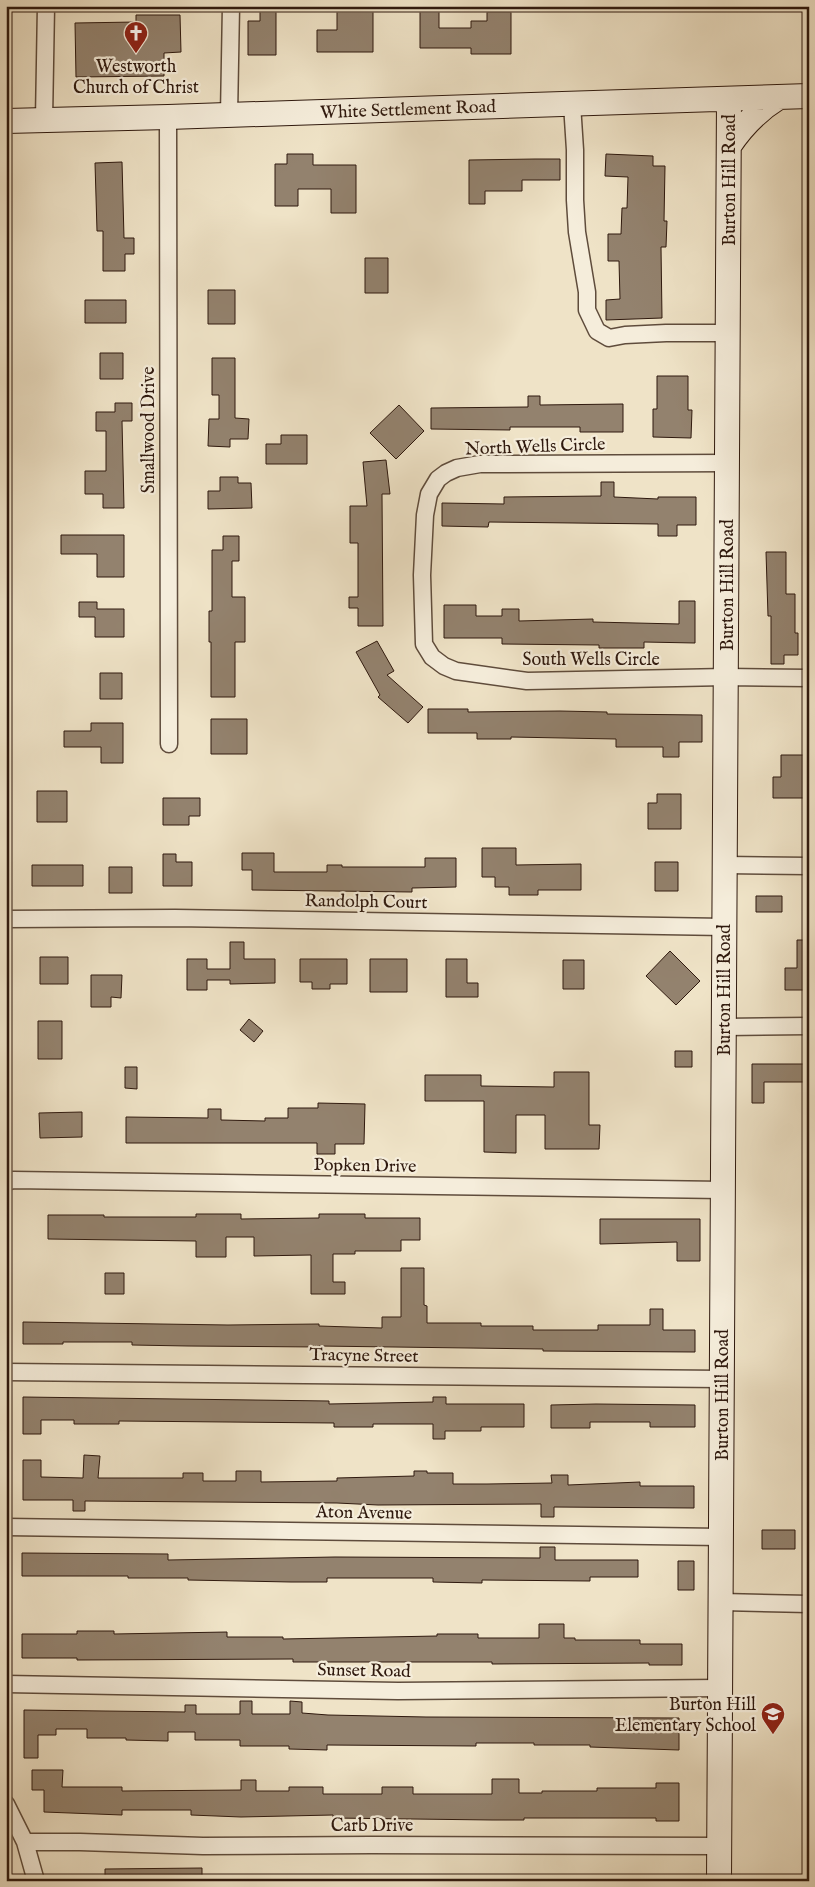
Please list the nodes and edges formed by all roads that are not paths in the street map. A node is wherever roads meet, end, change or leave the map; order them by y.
1 (46, 6) edge
2 (231, 6) edge
3 (809, 96) edge
4 (779, 97) junction
5 (730, 99) junction
6 (572, 104) junction
7 (229, 115) junction
8 (168, 117) junction
9 (44, 119) junction
10 (6, 120) edge
11 (729, 146) junction
12 (728, 333) junction
13 (728, 463) junction
14 (456, 671) joint
15 (726, 677) junction
16 (809, 678) edge
17 (169, 744) dead end
18 (725, 865) junction
19 (809, 866) edge
20 (6, 919) edge
21 (725, 927) junction
22 (809, 1026) edge
23 (724, 1027) junction
24 (6, 1182) edge
25 (723, 1190) junction
26 (6, 1372) edge
27 (722, 1379) junction
28 (6, 1527) edge
29 (721, 1537) junction
30 (722, 1602) junction
31 (809, 1604) edge
32 (6, 1684) edge
33 (720, 1688) junction
34 (6, 1804) edge
35 (25, 1842) junction
36 (720, 1846) junction
37 (36, 1881) edge
38 (719, 1881) edge

1 - 9 street
2 - 7 street
3 - 4 street, White Settlement Road
4 - 5 street, White Settlement Road
4 - 11 street
5 - 6 street, White Settlement Road
5 - 11 street, Burton Hill Road
6 - 7 street, White Settlement Road
6 - 12 street
7 - 8 street, White Settlement Road
8 - 9 street, White Settlement Road
8 - 17 street, Smallwood Drive
9 - 10 street, White Settlement Road
11 - 12 street, Burton Hill Road
12 - 13 street, Burton Hill Road
13 - 14 street, North Wells Circle
13 - 15 street, Burton Hill Road
14 - 15 street, South Wells Circle
15 - 16 street, South Wells Circle
15 - 18 street, Burton Hill Road
18 - 19 street
18 - 21 street, Burton Hill Road
20 - 21 street, Randolph Court
21 - 23 street, Burton Hill Road
22 - 23 street
23 - 25 street, Burton Hill Road
24 - 25 street, Popken Drive
25 - 27 street, Burton Hill Road
26 - 27 street, Tracyne Street
27 - 29 street, Burton Hill Road
28 - 29 street, Aton Avenue
29 - 30 street, Burton Hill Road
30 - 31 street
30 - 33 street, Burton Hill Road
32 - 33 street, Sunset Road
33 - 36 street, Burton Hill Road
34 - 35 street
35 - 36 street, Carb Drive
35 - 37 street
36 - 38 street, Burton Hill Road

